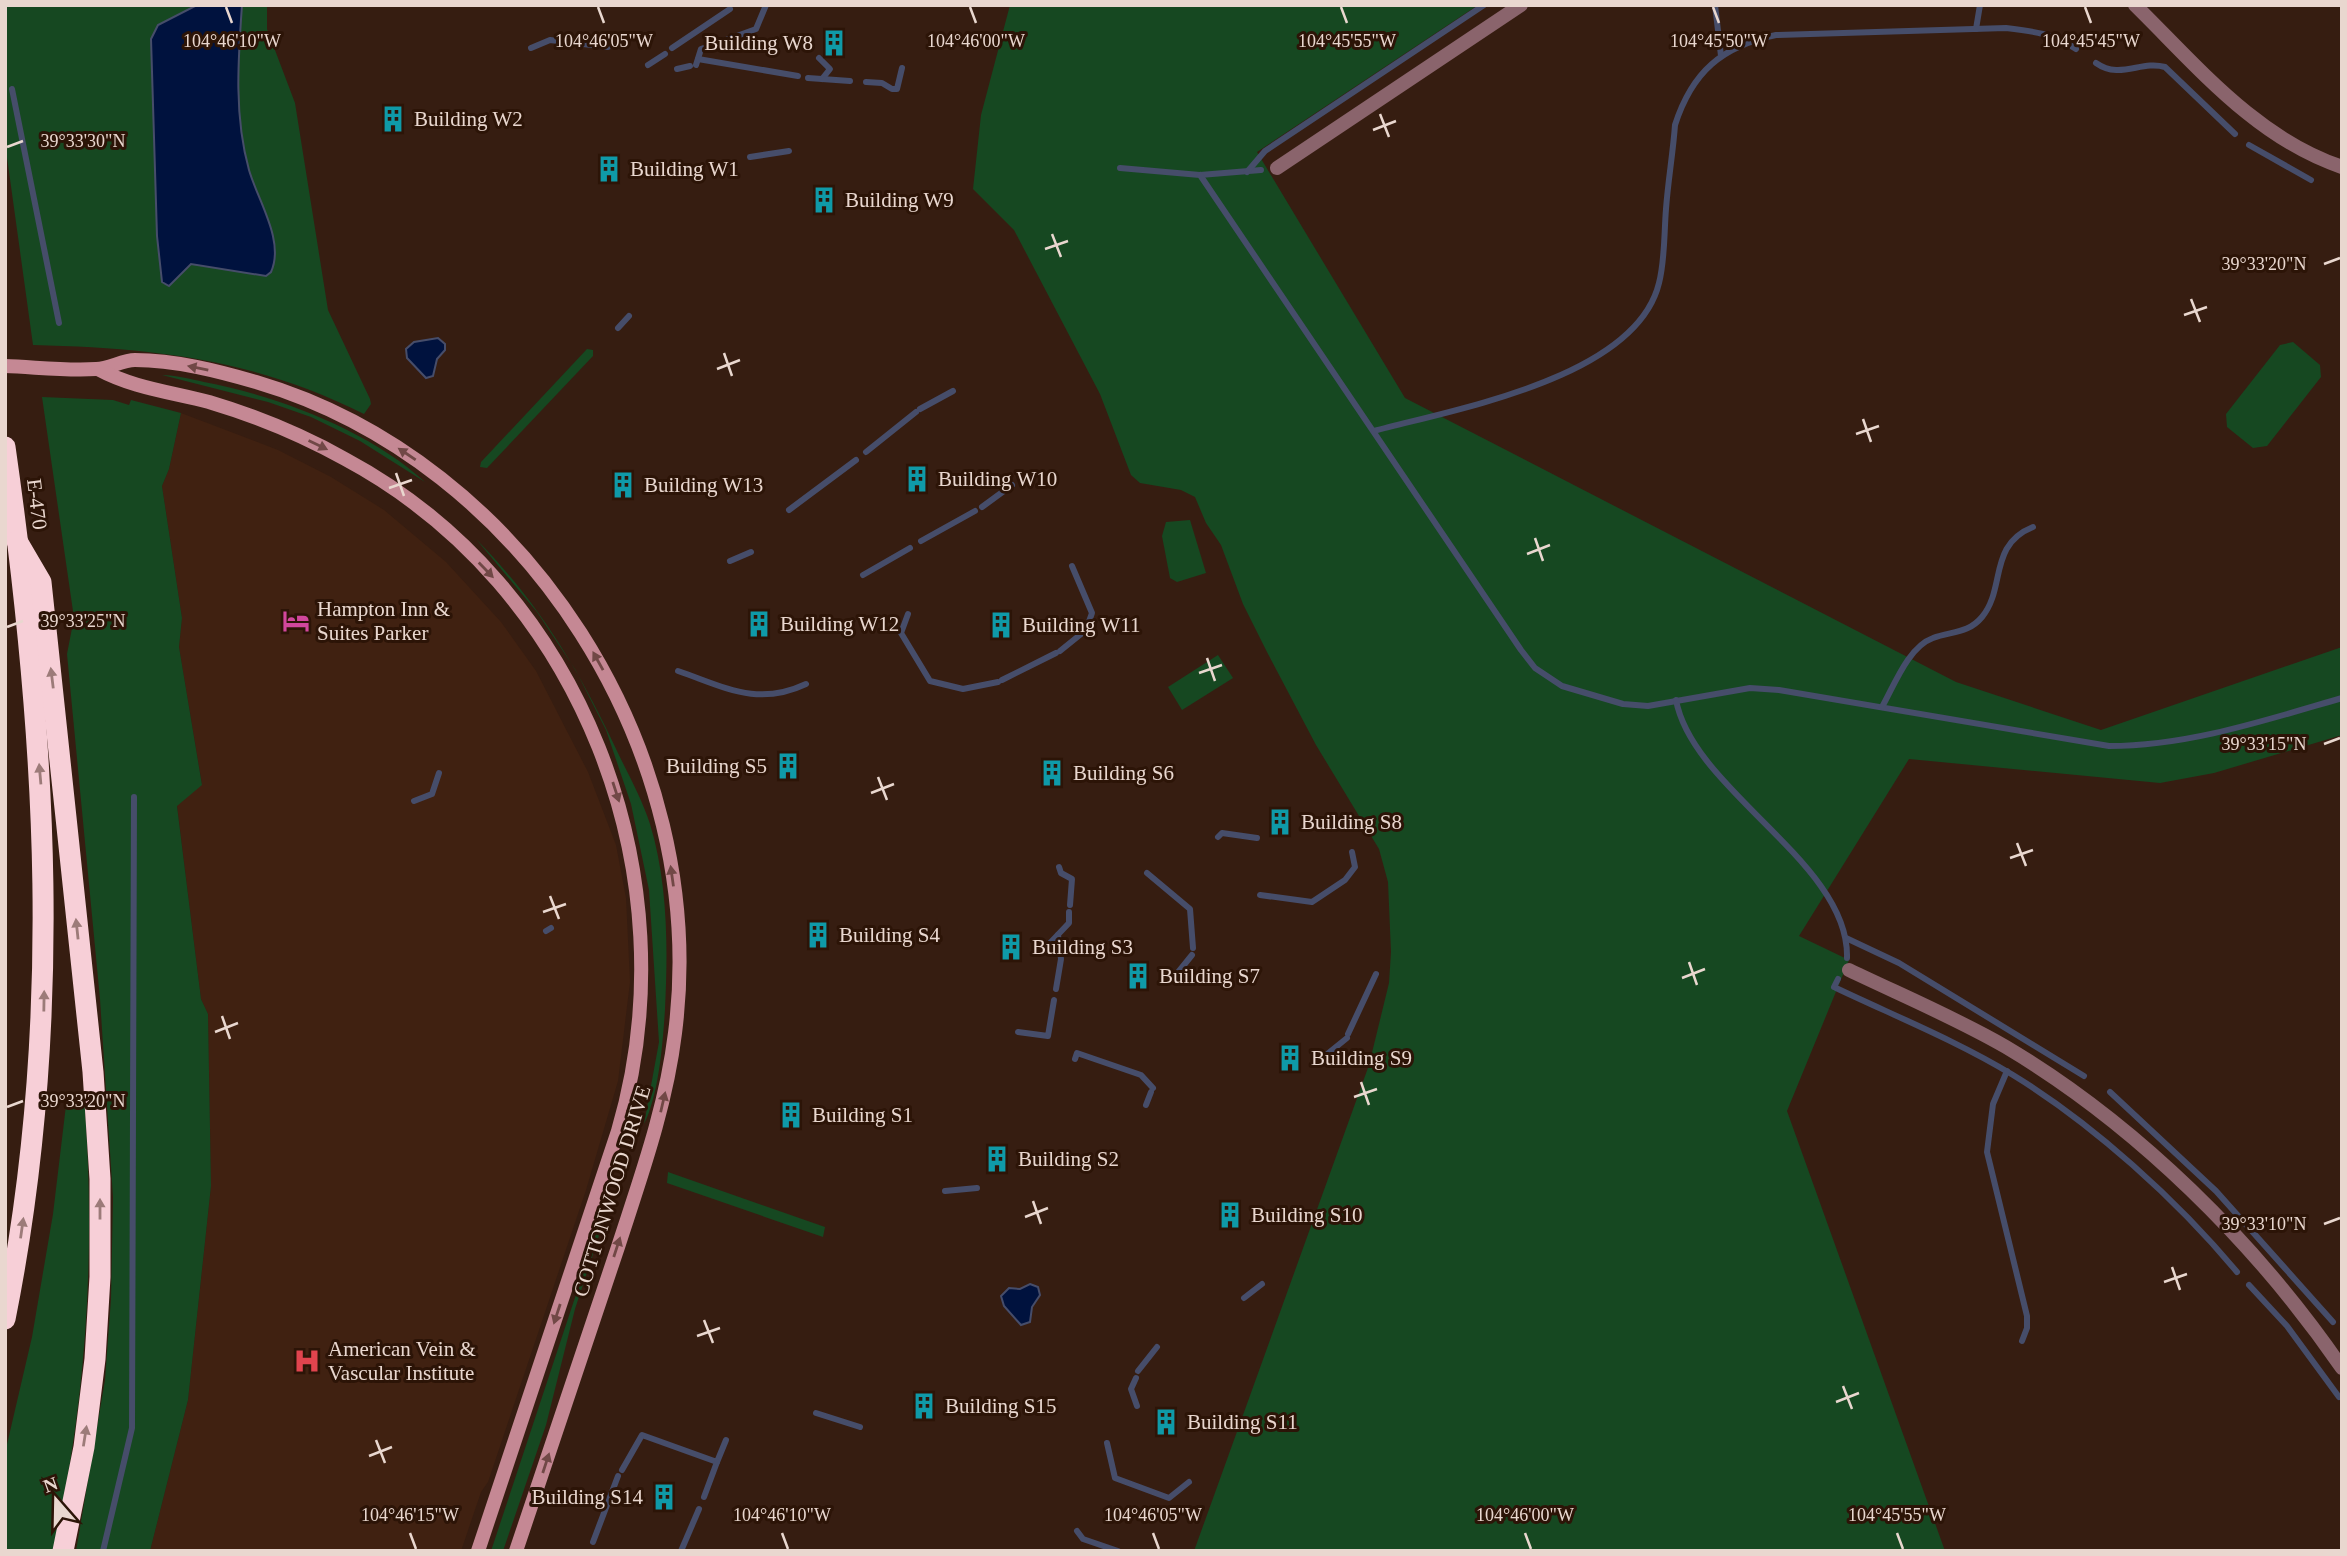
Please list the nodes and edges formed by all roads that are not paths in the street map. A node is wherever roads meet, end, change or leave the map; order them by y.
1 (1521, 5) edge
2 (2135, 5) edge
3 (2342, 167) edge
4 (1277, 168) dead end
5 (5, 366) edge
6 (98, 369) junction
7 (5, 447) edge
8 (18, 541) junction
9 (1849, 970) dead end
10 (5, 1319) edge
11 (2342, 1368) edge
12 (64, 1551) edge
13 (478, 1551) edge
14 (516, 1551) edge

1 - 4 street
2 - 3 street
5 - 6 main road, COTTONWOOD DRIVE
6 -> 13 main road, COTTONWOOD DRIVE
14 -> 6 main road, COTTONWOOD DRIVE
7 - 8 highway, E-470
10 -> 8 highway, E-470
12 -> 8 highway
9 - 11 street

